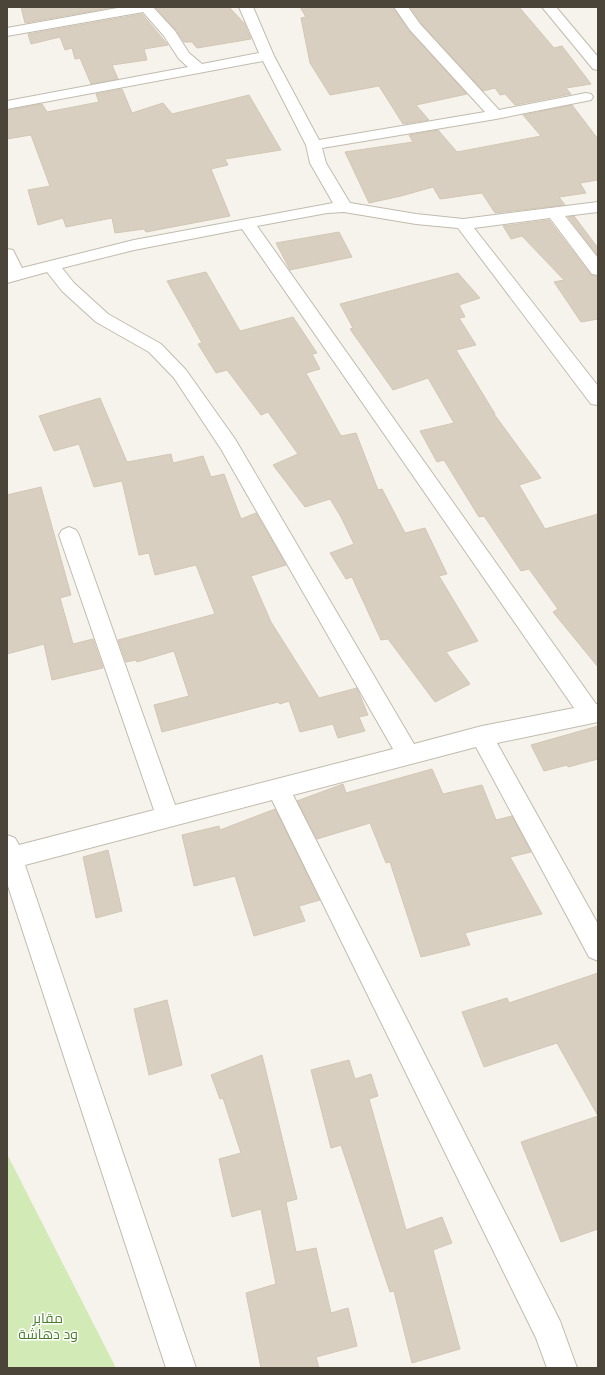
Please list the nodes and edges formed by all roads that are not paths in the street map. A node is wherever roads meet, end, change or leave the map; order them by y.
1 (146, 7) edge
2 (246, 7) edge
3 (401, 7) edge
4 (549, 7) edge
5 (7, 32) edge
6 (267, 56) junction
7 (598, 66) edge
8 (200, 69) junction
9 (586, 96) dead end
10 (7, 105) edge
11 (496, 115) junction
12 (314, 145) junction
13 (598, 206) edge
14 (344, 207) junction
15 (554, 212) junction
16 (246, 223) junction
17 (463, 224) junction
18 (7, 254) edge
19 (51, 265) junction
20 (598, 270) edge
21 (12, 276) edge
22 (598, 399) edge
23 (69, 535) dead end
24 (594, 714) edge
25 (482, 736) junction
26 (410, 756) junction
27 (279, 790) junction
28 (168, 818) junction
29 (8, 854) edge
30 (598, 949) edge
31 (181, 1368) edge
32 (562, 1368) edge

1 - 5 street
1 - 8 street
2 - 6 street
3 - 11 street
4 - 7 street
6 - 8 street
6 - 12 street
8 - 10 street
9 - 11 street
11 - 12 street
12 - 14 street
13 - 15 street
14 - 16 street
14 - 17 street
15 - 17 street
15 - 20 street
16 - 19 street
16 - 24 street
17 - 22 street
18 - 21 street
19 - 21 street
19 - 26 street
23 - 28 street
24 - 25 street
25 - 26 street
25 - 30 street
26 - 27 street
27 - 28 street
27 - 32 street
28 - 29 street
29 - 31 street

